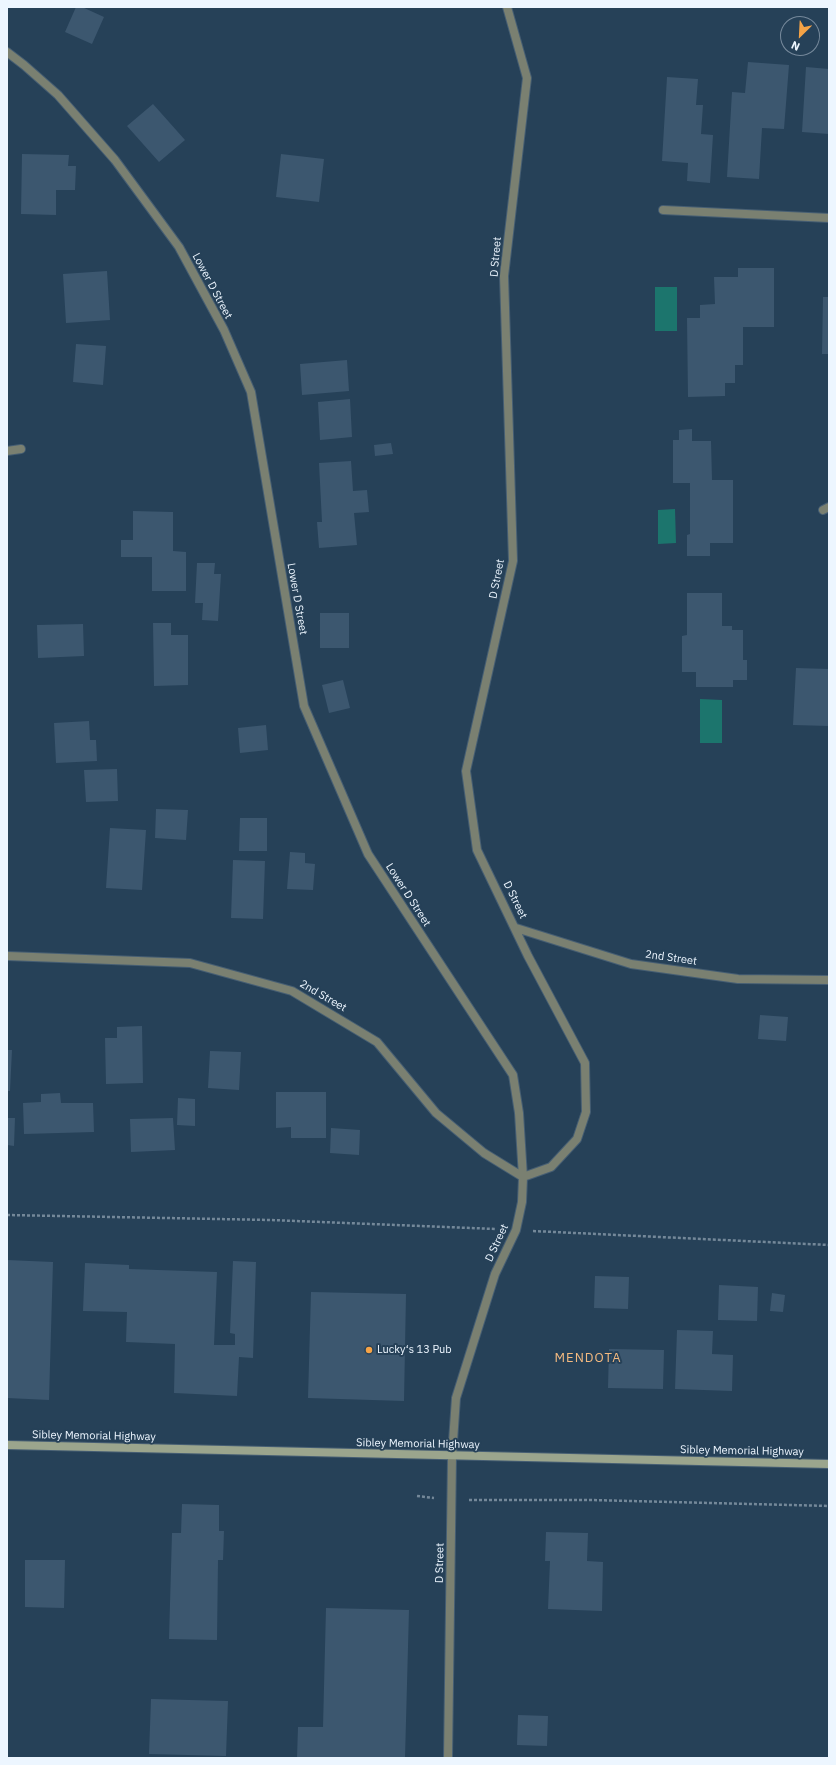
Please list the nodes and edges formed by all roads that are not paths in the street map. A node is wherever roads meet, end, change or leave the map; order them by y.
1 (507, 7) edge
2 (7, 52) edge
3 (663, 210) dead end
4 (829, 218) edge
5 (21, 449) dead end
6 (7, 451) edge
7 (516, 928) junction
8 (7, 956) edge
9 (829, 980) edge
10 (523, 1177) junction
11 (7, 1445) edge
12 (452, 1456) junction
13 (829, 1464) edge
14 (448, 1758) edge

1 - 7 street, D Street
2 - 10 street, Lower D Street
3 - 4 street
5 - 6 street
7 - 9 street, 2nd Street
7 - 10 street, D Street
8 - 10 street, 2nd Street
10 - 12 street, D Street
11 - 12 main road, Sibley Memorial Highway
12 - 13 main road, Sibley Memorial Highway
12 - 14 street, D Street

